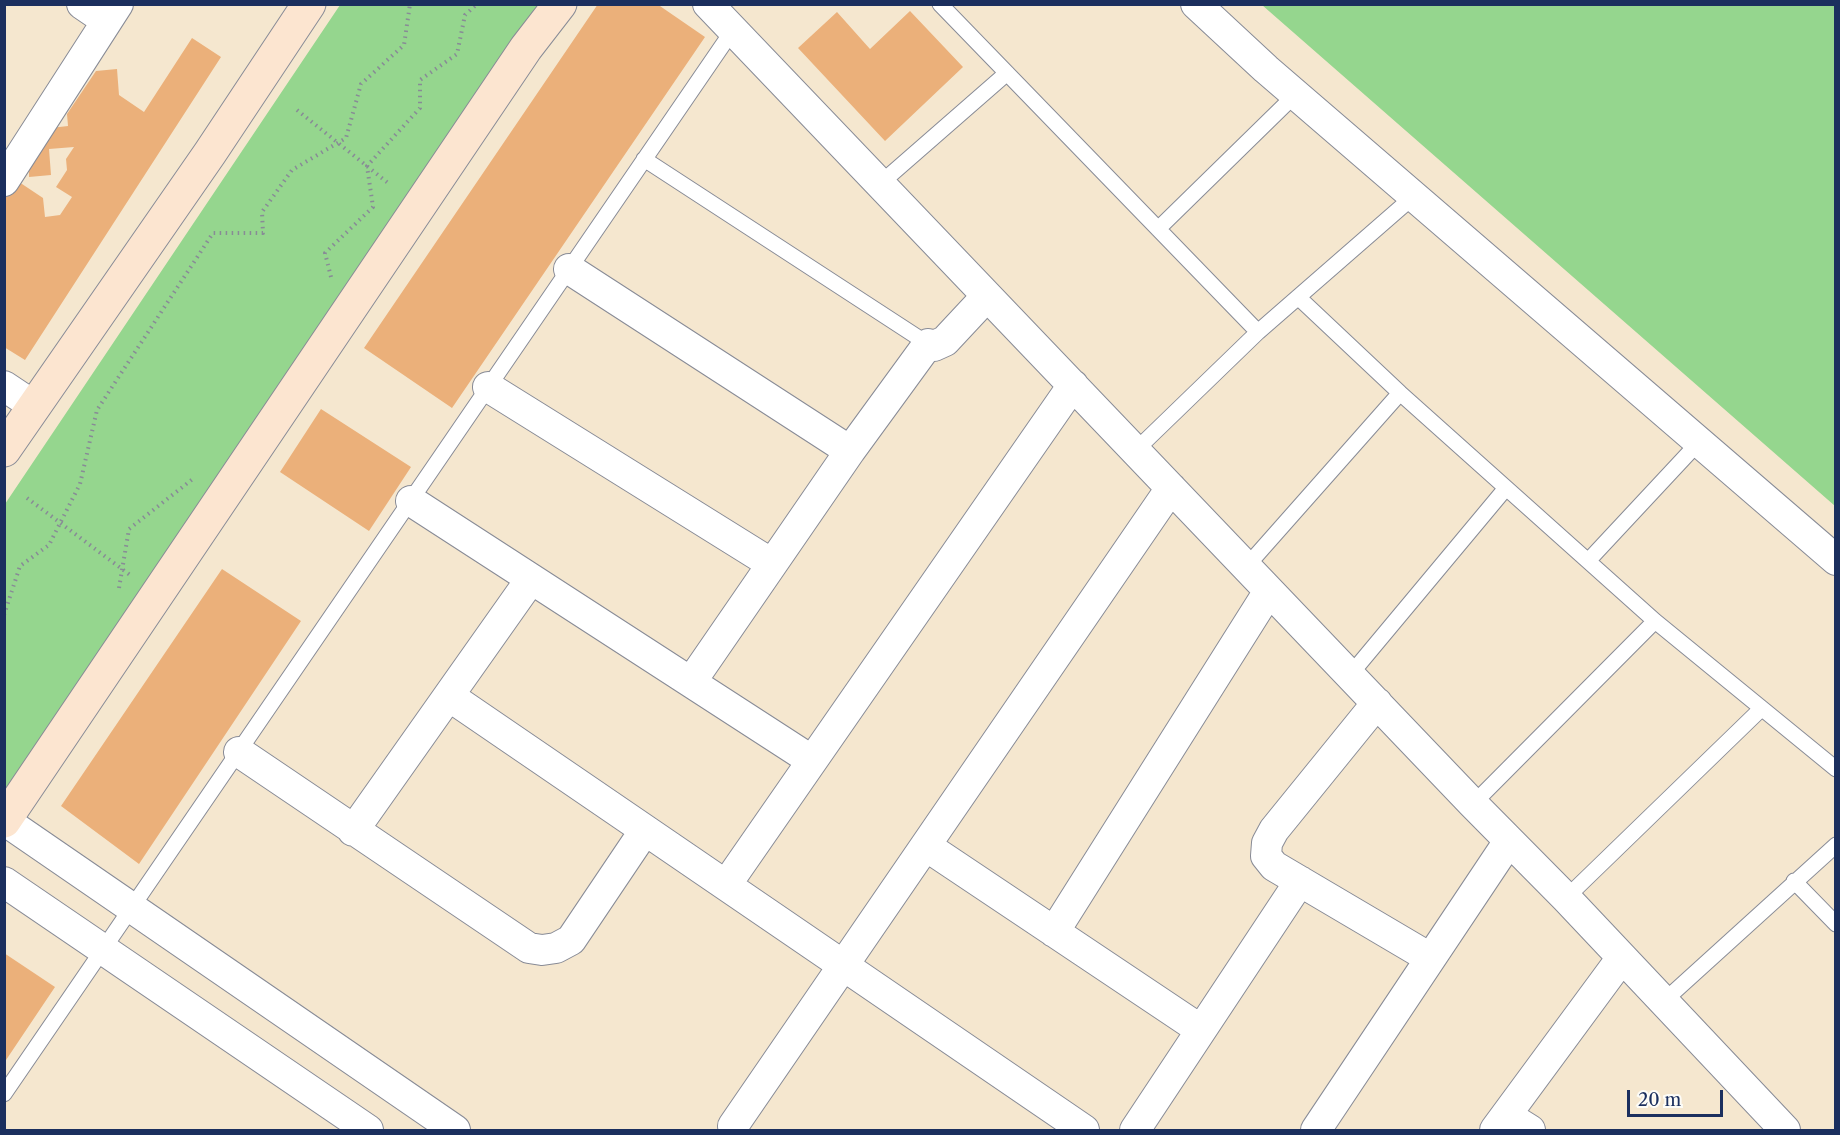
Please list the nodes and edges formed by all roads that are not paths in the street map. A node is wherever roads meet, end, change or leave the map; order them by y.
1 (82, 4) edge
2 (309, 4) edge
3 (560, 4) edge
4 (708, 4) edge
5 (940, 4) edge
6 (1196, 4) edge
7 (112, 13) edge
8 (733, 30) junction
9 (1007, 73) junction
10 (1296, 94) junction
11 (644, 159) junction
12 (5, 177) edge
13 (881, 183) junction
14 (1414, 196) junction
15 (1158, 229) junction
16 (569, 269) junction
17 (987, 296) junction
18 (1298, 297) junction
19 (1258, 332) junction
20 (928, 344) junction
21 (1073, 385) junction
22 (4, 386) edge
23 (488, 387) junction
24 (1400, 393) junction
25 (34, 406) junction
26 (1699, 442) junction
27 (4, 450) edge
28 (850, 451) junction
29 (1136, 451) junction
30 (1171, 488) junction
31 (1506, 488) junction
32 (411, 501) junction
33 (1836, 560) edge
34 (1588, 561) junction
35 (772, 564) junction
36 (1246, 567) junction
37 (531, 579) junction
38 (1269, 591) junction
39 (1655, 621) junction
40 (1350, 675) junction
41 (691, 682) junction
42 (449, 696) junction
43 (1377, 703) junction
44 (1761, 709) junction
45 (239, 752) junction
46 (811, 760) junction
47 (1836, 769) edge
48 (1473, 804) junction
49 (5, 820) edge
50 (645, 830) junction
51 (353, 831) junction
52 (1509, 842) junction
53 (1836, 844) edge
54 (926, 846) junction
55 (1794, 881) junction
56 (4, 882) edge
57 (1300, 882) junction
58 (726, 885) junction
59 (1566, 898) junction
60 (131, 909) junction
61 (1836, 924) edge
62 (1054, 932) junction
63 (103, 950) junction
64 (1430, 958) junction
65 (1621, 959) junction
66 (845, 967) junction
67 (1664, 1001) junction
68 (1201, 1030) junction
69 (4, 1094) edge
70 (1511, 1125) edge
71 (728, 1129) edge
72 (368, 1131) edge
73 (454, 1131) edge
74 (1084, 1131) edge
75 (1135, 1131) edge
76 (1316, 1131) edge
77 (1785, 1131) edge

1 - 7 street
2 - 25 street
3 - 49 street
4 - 8 street
5 - 9 lane
6 - 10 street
7 - 12 street
8 - 11 lane
8 - 13 street
9 - 13 lane
9 - 15 lane
10 - 14 street
10 - 15 lane
11 - 16 lane
11 - 20 lane
13 - 17 street
14 - 18 lane
14 - 26 street
15 - 19 lane
16 - 23 lane
16 - 28 street
17 - 20 street
17 - 21 street
18 - 19 lane
18 - 24 lane
19 - 29 lane
20 - 28 street
21 - 29 street
21 - 46 street
22 - 25 street
23 - 32 lane
23 - 35 street
24 - 31 lane
24 - 36 lane
25 - 27 street
26 - 33 street
26 - 34 lane
28 - 35 street
29 - 30 street
30 - 36 street
30 - 54 street
31 - 34 lane
31 - 40 lane
32 - 37 street
32 - 45 lane
34 - 39 lane
35 - 41 street
36 - 38 street
37 - 41 street
37 - 42 street
38 - 40 street
38 - 62 street
39 - 44 lane
39 - 48 lane
40 - 43 street
41 - 46 street
42 - 50 street
42 - 51 street
43 - 48 street
43 - 57 street
44 - 47 lane
44 - 59 lane
45 - 51 street
45 - 60 lane
46 - 58 street
48 - 52 street
49 - 60 street
50 - 51 street
50 - 58 street
52 - 59 street
52 - 64 street
53 - 55 lane
54 - 62 street
54 - 66 street
55 - 61 lane
55 - 67 lane
56 - 63 street
57 - 64 street
57 - 68 street
58 - 66 street
59 - 65 street
60 - 63 lane
60 - 73 street
62 - 68 street
63 - 69 lane
63 - 72 street
64 - 76 street
65 - 67 street
65 - 70 street
66 - 71 street
66 - 74 street
67 - 77 street
68 - 75 street

